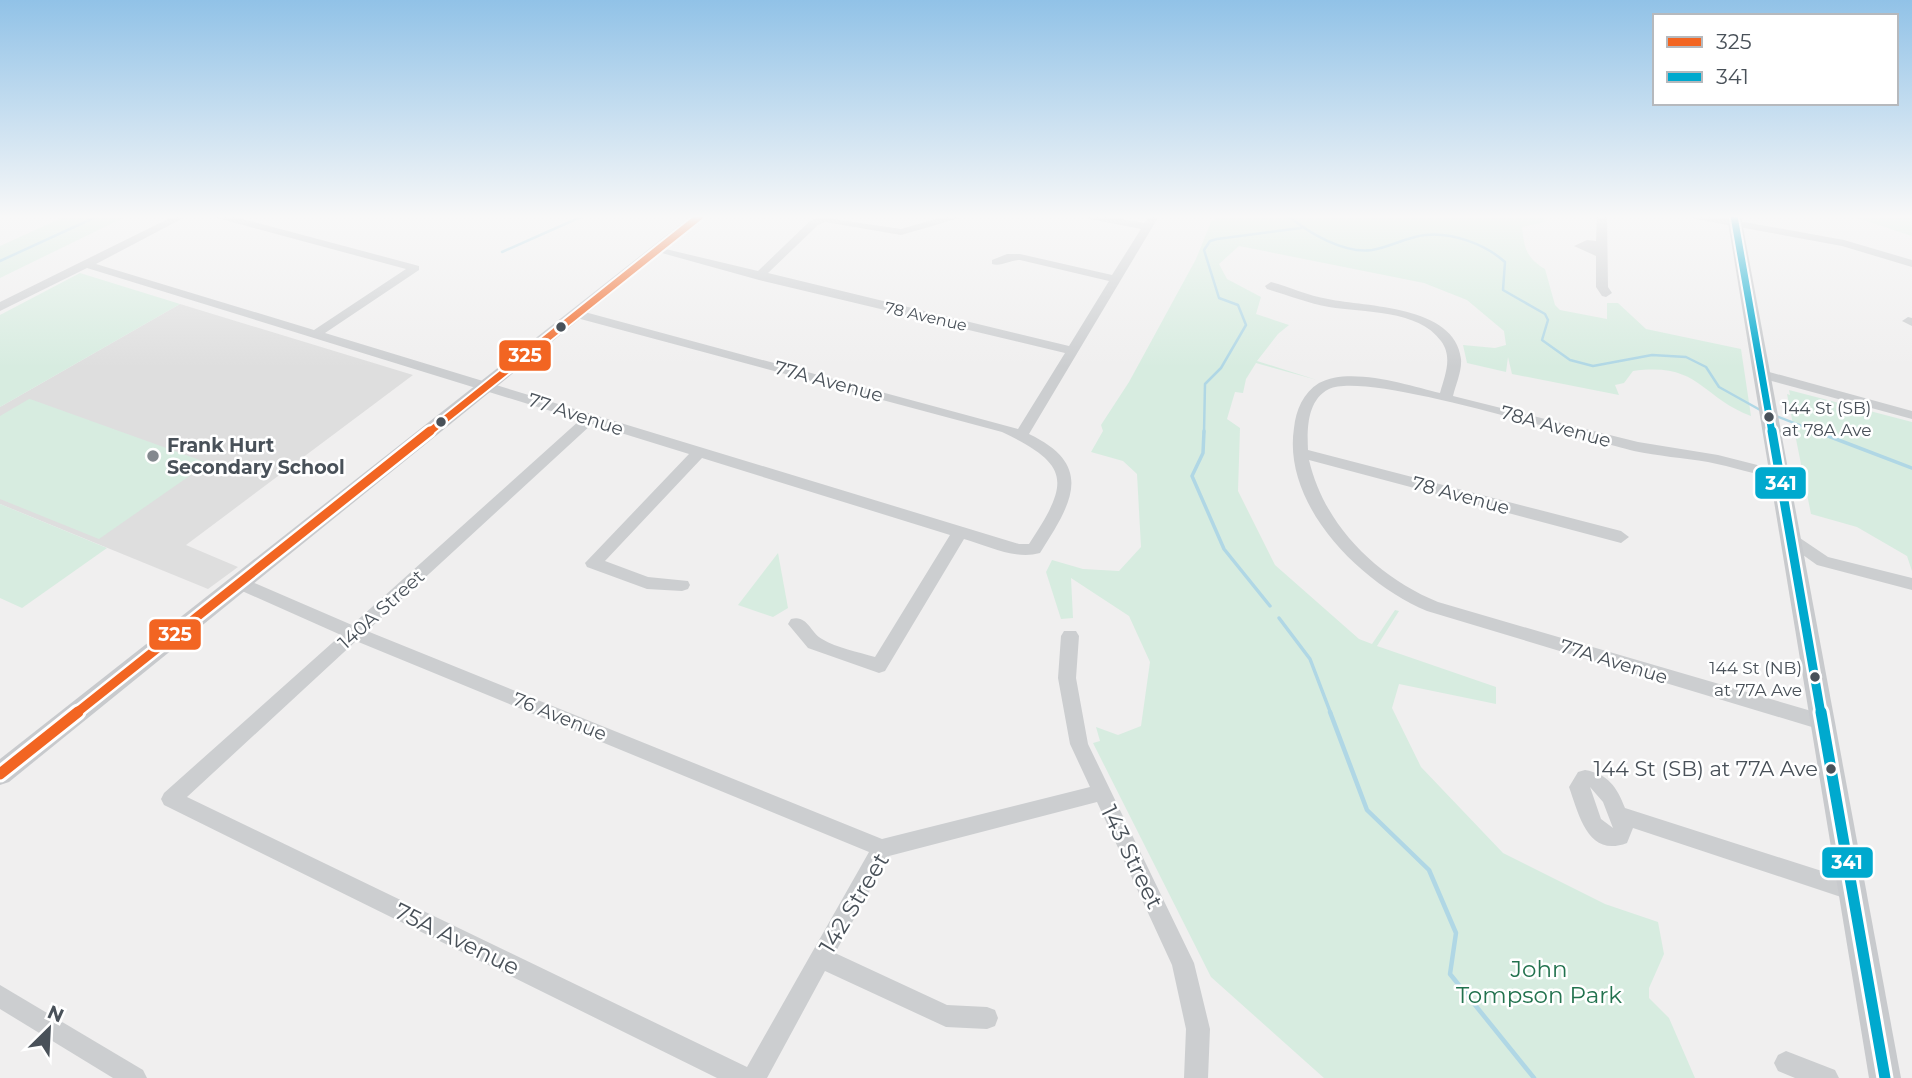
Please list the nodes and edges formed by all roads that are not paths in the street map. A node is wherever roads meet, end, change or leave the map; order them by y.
1 (80, 266) edge
2 (93, 266) edge
3 (409, 266) edge
4 (637, 266) edge
5 (721, 266) edge
6 (769, 266) edge
7 (1061, 266) edge
8 (1123, 266) edge
9 (1602, 266) edge
10 (1743, 266) edge
11 (759, 276) junction
12 (1116, 279) junction
13 (1271, 286) dead end
14 (1606, 293) dead end
15 (0, 307) edge
16 (577, 314) junction
17 (316, 334) junction
18 (1073, 351) junction
19 (1762, 374) junction
20 (487, 386) junction
21 (1446, 398) junction
22 (1912, 415) edge
23 (592, 418) junction
24 (1021, 435) junction
25 (1301, 453) junction
26 (698, 454) junction
27 (1780, 475) junction
28 (960, 532) junction
29 (1621, 537) dead end
30 (1791, 538) junction
31 (1027, 551) joint
32 (1823, 561) junction
33 (239, 583) junction
34 (1800, 583) junction
35 (1912, 583) edge
36 (682, 584) dead end
37 (797, 624) dead end
38 (354, 633) junction
39 (1070, 636) dead end
40 (1825, 723) junction
41 (0, 774) edge
42 (1100, 793) junction
43 (171, 799) joint
44 (1617, 814) dead end
45 (882, 848) junction
46 (1853, 891) junction
47 (821, 958) junction
48 (0, 996) edge
49 (987, 1018) dead end
50 (1786, 1063) dead end
51 (135, 1078) edge
52 (743, 1078) edge
53 (754, 1078) edge
54 (1196, 1078) edge
55 (1827, 1078) edge
56 (1885, 1078) edge

1 - 15 street
2 - 17 street, 77 Avenue
3 - 17 street
4 - 16 main road
5 - 11 street, 78 Avenue
6 - 11 street
7 - 12 street
8 - 12 street
9 - 14 street
10 - 19 main road
11 - 18 street, 78 Avenue
12 - 18 street
13 - 21 street
16 - 20 main road
16 - 24 street, 77A Avenue
17 - 20 street, 77 Avenue
18 - 24 street
19 - 22 street
19 - 27 main road
20 - 23 street, 77 Avenue
20 - 33 main road
21 - 25 street, 78A Avenue
21 - 27 street, 78A Avenue
23 - 26 street, 77 Avenue
23 - 38 street, 140A Street
24 - 31 street, 77A Avenue
25 - 29 street, 78 Avenue
25 - 40 street, 77A Avenue
26 - 28 street, 77 Avenue
26 - 36 street
27 - 30 main road
28 - 31 street, 77 Avenue
28 - 37 street
30 - 32 street
30 - 34 main road
32 - 34 street
32 - 35 street
33 - 38 street, 76 Avenue
33 - 41 main road
34 - 40 main road
38 - 43 street, 140A Street
38 - 45 street, 76 Avenue
39 - 42 street, 143 Street
40 - 46 main road
42 - 45 street, 142 Street
42 - 54 street, 143 Street
43 - 52 street, 75A Avenue
44 - 46 street
45 - 47 street, 142 Street
46 - 56 main road
47 - 49 street
47 - 53 street, 142 Street
48 - 51 street
50 - 55 street

